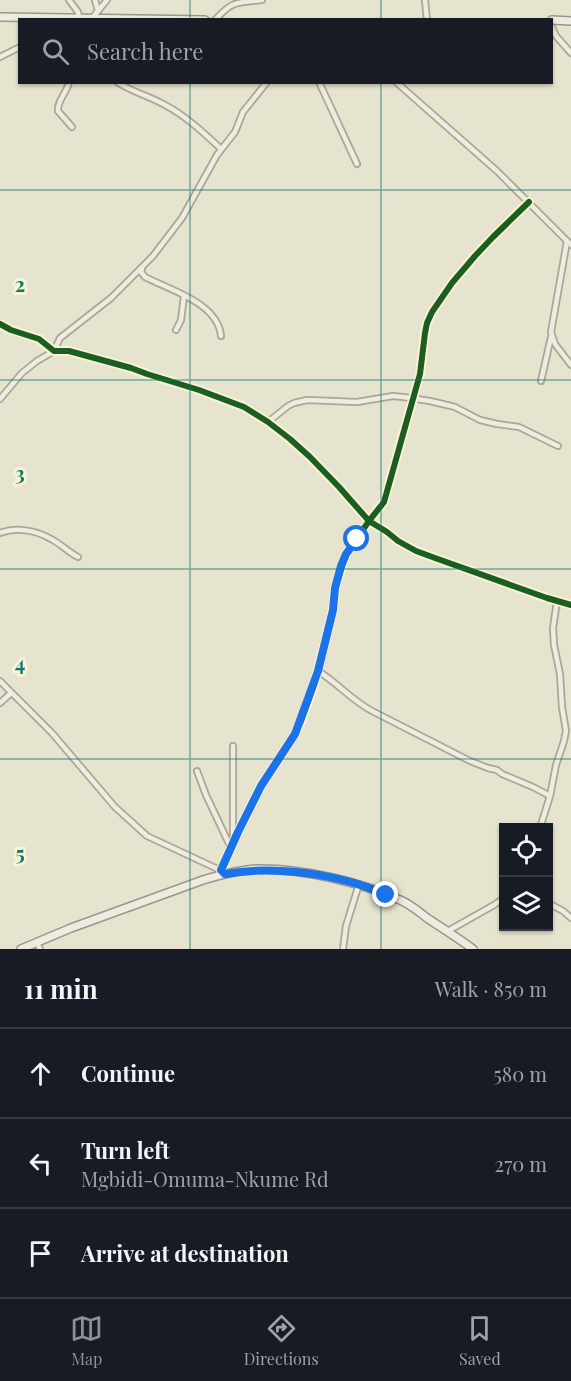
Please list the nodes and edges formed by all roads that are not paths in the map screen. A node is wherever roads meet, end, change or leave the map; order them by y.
1 (69, 0) edge
2 (95, 0) edge
3 (107, 0) edge
4 (262, 0) edge
5 (424, 0) edge
6 (96, 14) junction
7 (0, 17) edge
8 (77, 18) edge
9 (169, 18) edge
10 (217, 18) edge
11 (427, 18) edge
12 (553, 20) edge
13 (571, 21) edge
14 (553, 29) edge
15 (18, 48) edge
16 (571, 53) edge
17 (0, 57) edge
18 (69, 84) edge
19 (120, 84) edge
20 (265, 84) edge
21 (320, 84) edge
22 (398, 84) edge
23 (72, 127) dead end
24 (221, 149) junction
25 (357, 164) dead end
26 (529, 202) junction
27 (569, 243) edge
28 (143, 267) junction
29 (184, 296) junction
30 (0, 324) edge
31 (176, 330) dead end
32 (221, 336) dead end
33 (552, 337) junction
34 (54, 351) junction
35 (571, 365) edge
36 (541, 381) dead end
37 (0, 399) edge
38 (413, 399) junction
39 (268, 422) junction
40 (558, 446) dead end
41 (369, 521) junction
42 (0, 533) edge
43 (78, 557) dead end
44 (557, 601) junction
45 (571, 605) edge
46 (318, 671) junction
47 (0, 681) edge
48 (11, 693) junction
49 (0, 703) edge
50 (233, 746) dead end
51 (197, 771) dead end
52 (550, 796) junction
53 (542, 823) edge
54 (233, 842) junction
55 (231, 849) junction
56 (223, 872) junction
57 (359, 884) junction
58 (499, 902) edge
59 (553, 905) edge
60 (571, 918) edge
61 (448, 931) junction
62 (38, 946) edge
63 (21, 949) edge
64 (344, 949) edge
65 (473, 949) edge

1 - 8 street
2 - 6 street
3 - 6 street
4 - 10 street
5 - 11 street
6 - 8 street
6 - 9 street
7 - 8 street
12 - 13 street
14 - 16 street
15 - 17 street
18 - 23 street
19 - 24 street
20 - 24 street
21 - 25 street
22 - 26 street
24 - 28 street
26 - 27 street
26 - 38 street
27 - 33 street
28 - 29 street
28 - 34 street
29 - 31 street
29 - 32 street
30 - 34 street
33 - 35 street
33 - 36 street
34 - 37 street
34 - 39 street
38 - 39 street
38 - 40 street
38 - 41 street
39 - 41 street
41 - 44 street
41 - 46 street
42 - 43 street
44 - 45 street
44 - 52 street
46 - 52 street
46 - 54 street
47 - 48 street
48 - 49 street
48 - 56 street
50 - 54 street
51 - 55 street
52 - 53 street
54 - 55 street
55 - 56 street
56 - 57 street
56 - 62 street
57 - 61 street
57 - 64 street
58 - 61 street
59 - 60 street
61 - 65 street
62 - 63 street

